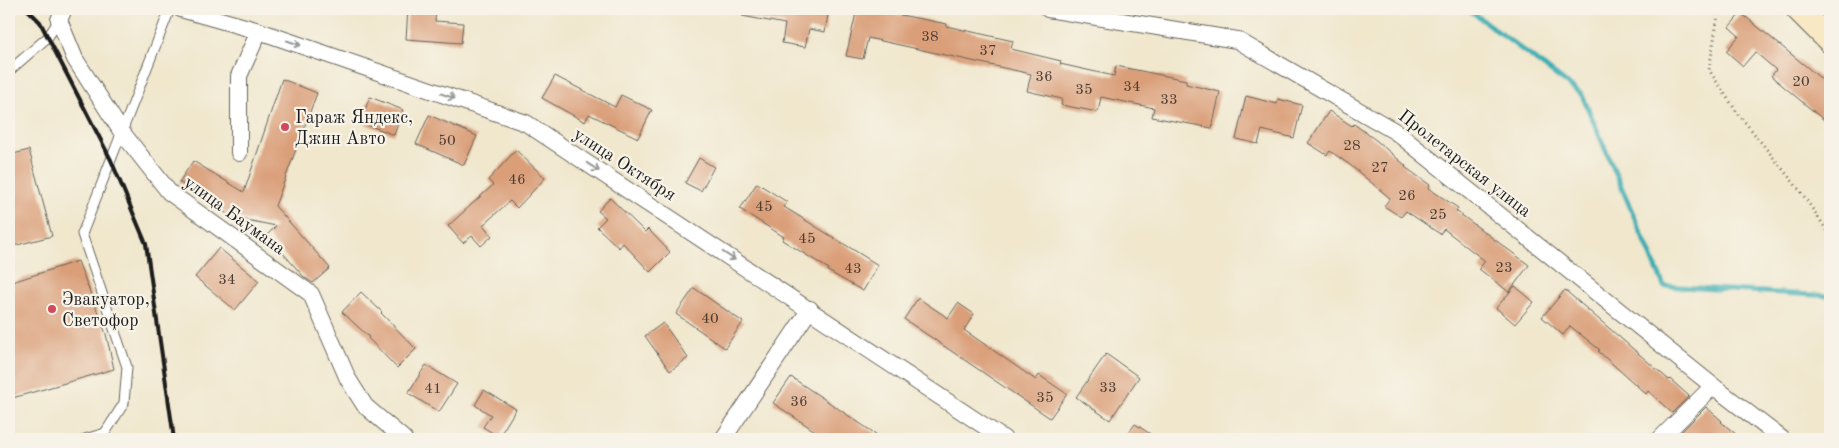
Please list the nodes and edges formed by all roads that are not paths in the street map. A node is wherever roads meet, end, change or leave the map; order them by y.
1 (170, 9) edge
2 (181, 9) edge
3 (1048, 9) edge
4 (1798, 9) edge
5 (61, 14) edge
6 (259, 31) junction
7 (1830, 41) edge
8 (9, 71) edge
9 (121, 131) junction
10 (239, 153) dead end
11 (810, 309) junction
12 (1713, 386) junction
13 (398, 438) edge
14 (85, 439) edge
15 (723, 439) edge
16 (1004, 439) edge
17 (1660, 439) edge
18 (1782, 439) edge

1 - 9 lane
2 - 6 street, улица Октября
3 - 12 street, Пролетарская улица
4 - 7 main road
5 - 8 lane
5 - 9 street, улица Баумана
6 - 10 street
6 -> 11 street, улица Октября
9 - 13 street, улица Баумана
9 - 14 lane
11 - 15 street
11 - 16 street, улица Октября
12 - 17 street
12 - 18 street, Пролетарская улица

